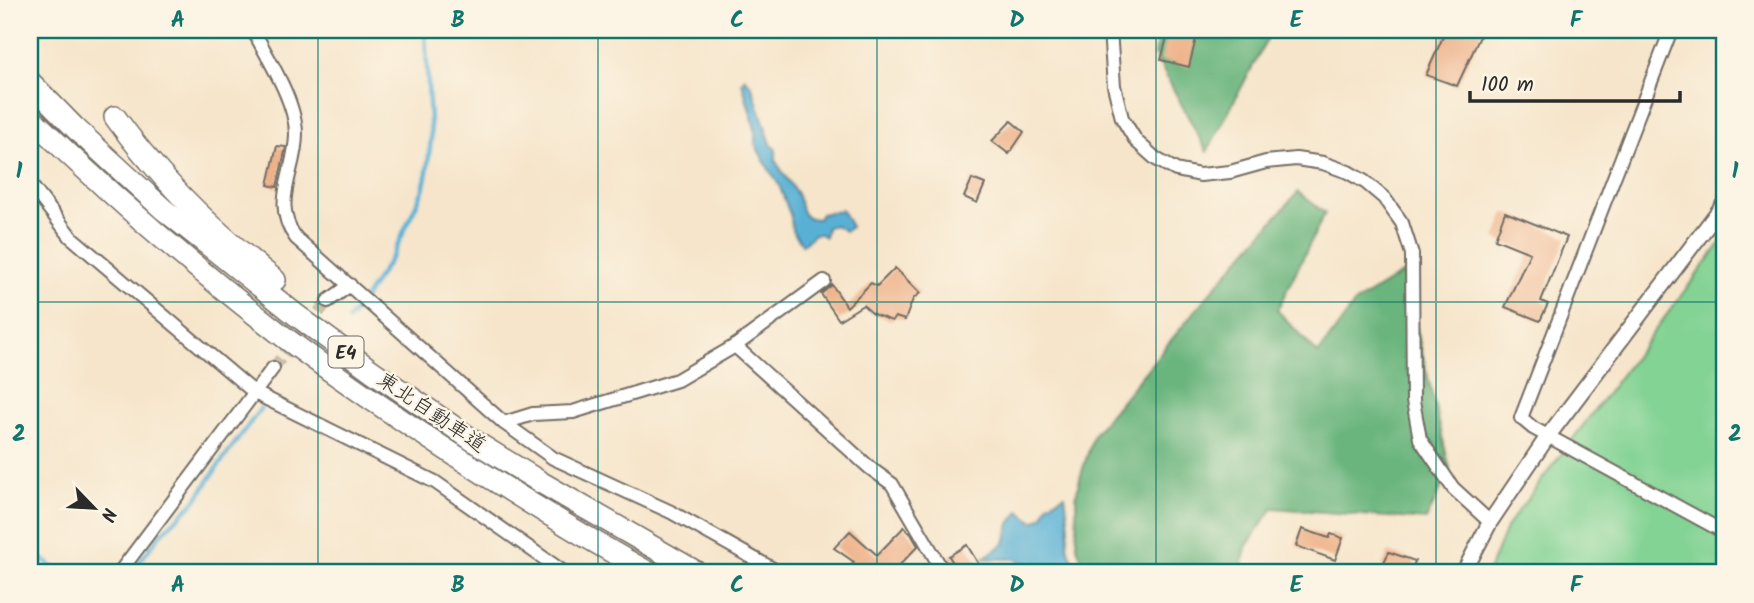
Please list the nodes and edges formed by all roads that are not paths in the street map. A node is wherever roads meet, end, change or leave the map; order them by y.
1 (253, 30) edge
2 (1111, 30) edge
3 (1671, 30) edge
4 (30, 82) edge
5 (30, 117) edge
6 (115, 117) dead end
7 (30, 184) edge
8 (1724, 204) edge
9 (824, 281) dead end
10 (349, 285) junction
11 (328, 301) tunnel mouth
12 (735, 346) junction
13 (273, 368) tunnel mouth
14 (255, 393) junction
15 (504, 423) junction
16 (1548, 436) junction
17 (477, 443) junction
18 (1490, 522) junction
19 (1724, 532) edge
20 (1466, 570) edge
21 (119, 573) edge
22 (565, 573) edge
23 (649, 573) edge
24 (698, 573) edge
25 (780, 573) edge
26 (944, 573) edge

1 - 10 street
2 - 18 street
3 - 16 street
4 - 17 highway, 東北自動車道 / E4
5 - 23 highway, 東北自動車道 / E4
6 - 17 highway
7 - 14 street
8 - 16 street
9 - 12 street
10 - 11 street
10 - 15 street
12 - 15 street
12 - 26 street
13 - 14 street
14 - 21 street
14 - 22 street
15 - 25 street
16 - 18 street
16 - 19 street
17 - 24 highway, 東北自動車道 / E4
18 - 20 street

